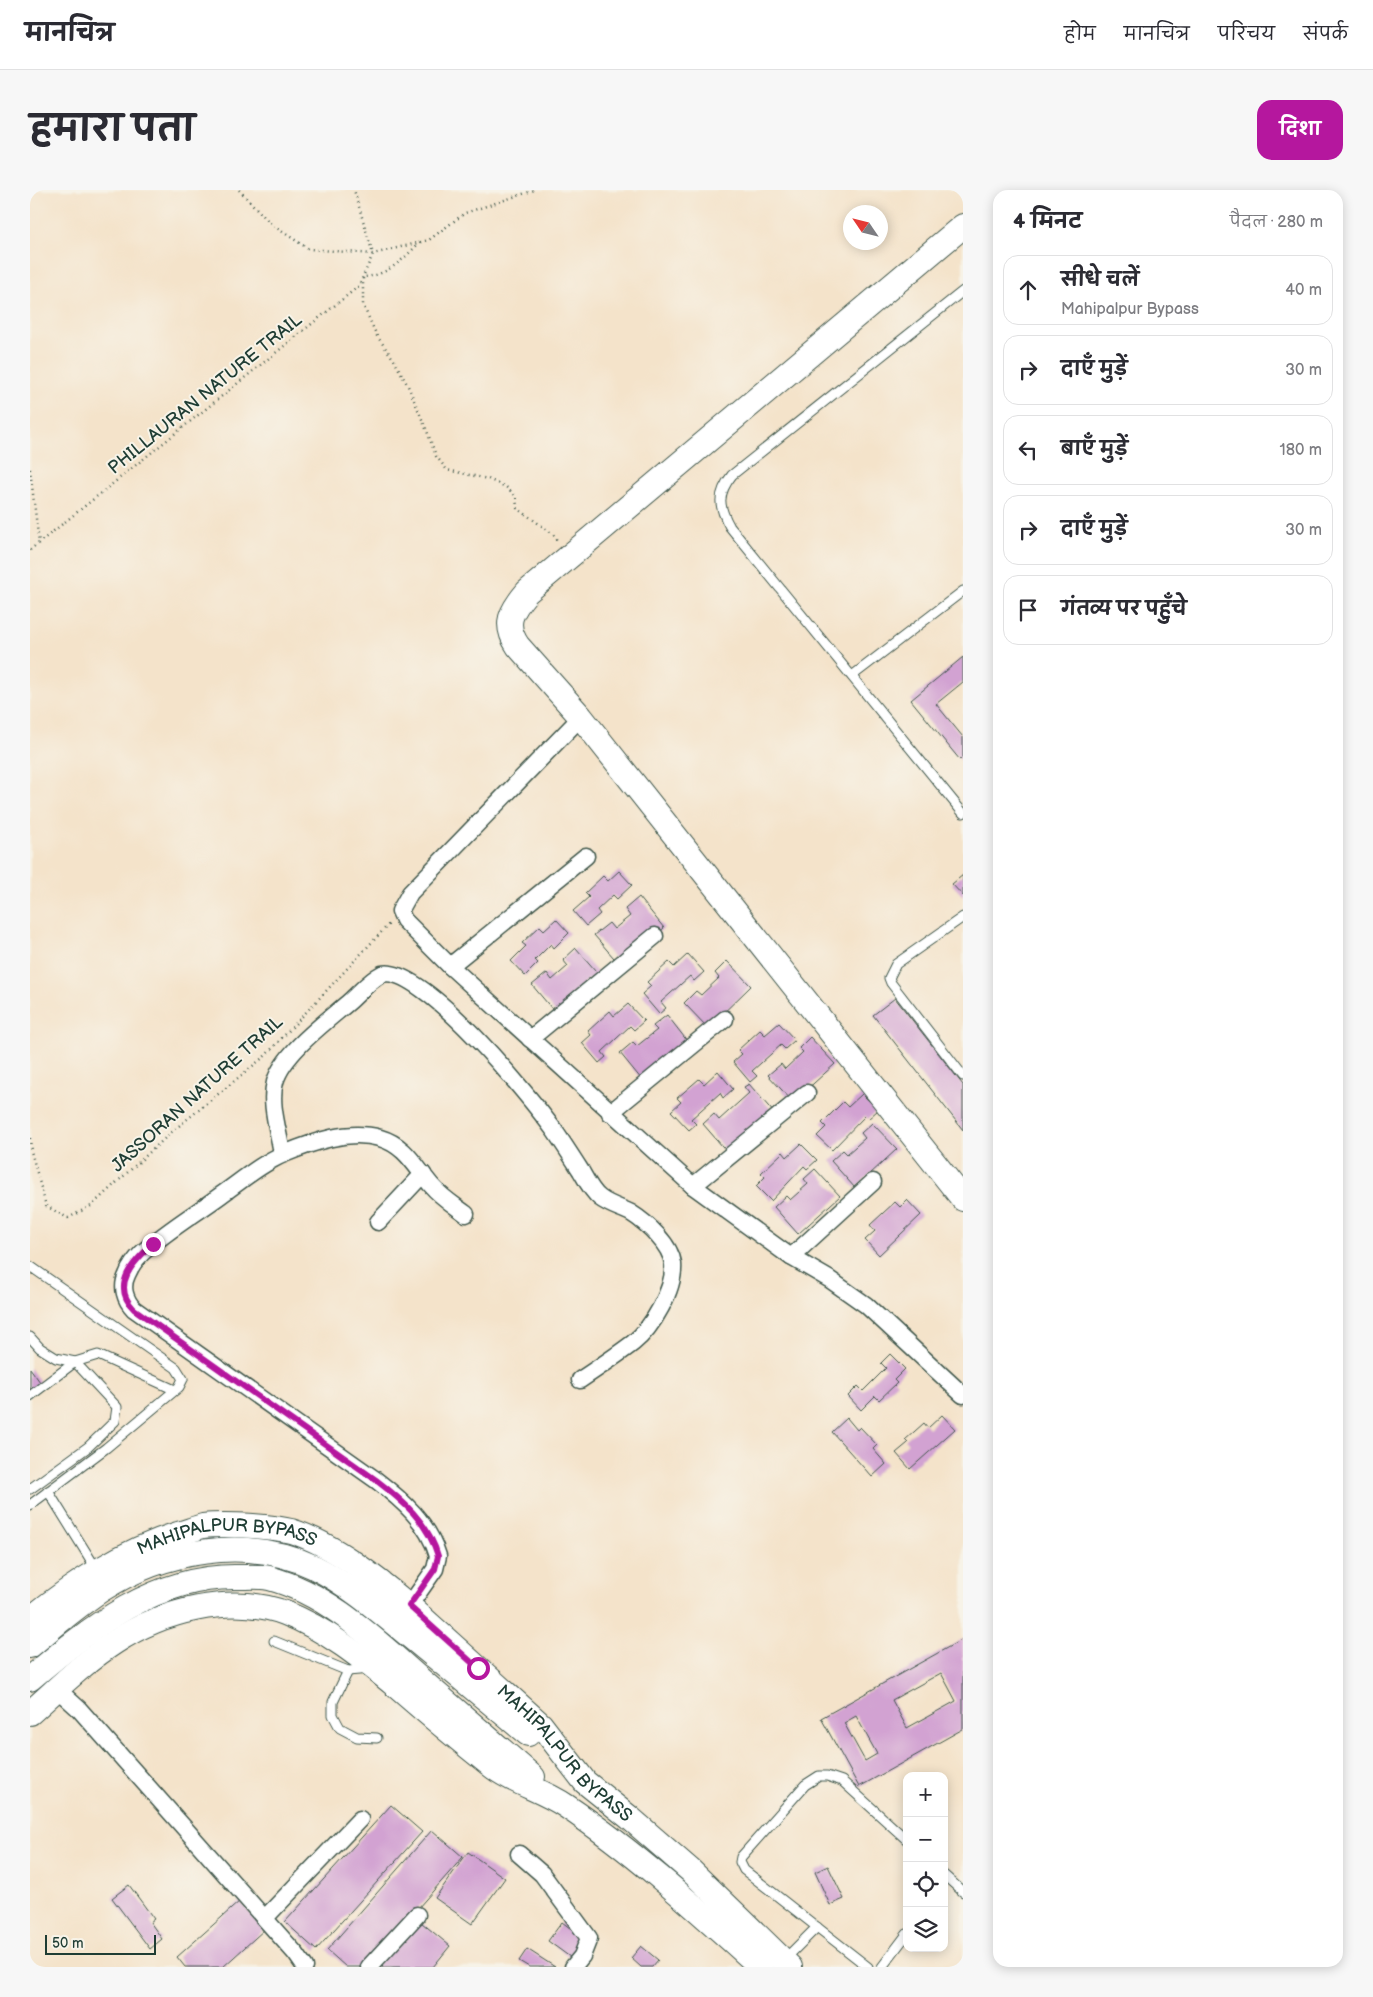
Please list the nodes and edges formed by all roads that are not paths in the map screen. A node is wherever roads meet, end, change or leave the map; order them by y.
1 (963, 226) edge
2 (963, 291) edge
3 (963, 591) edge
4 (852, 676) junction
5 (581, 717) junction
6 (963, 813) edge
7 (586, 856) dead end
8 (963, 917) edge
9 (656, 936) dead end
10 (450, 966) junction
11 (725, 1019) dead end
12 (530, 1039) junction
13 (963, 1076) edge
14 (807, 1092) dead end
15 (610, 1113) junction
16 (282, 1154) junction
17 (423, 1174) junction
18 (873, 1182) dead end
19 (693, 1186) junction
20 (963, 1200) edge
21 (466, 1214) dead end
22 (378, 1222) dead end
23 (791, 1257) junction
24 (30, 1266) edge
25 (30, 1337) edge
26 (75, 1362) junction
27 (580, 1380) dead end
28 (175, 1390) junction
29 (963, 1395) edge
30 (30, 1396) edge
31 (30, 1489) edge
32 (48, 1491) junction
33 (30, 1505) edge
34 (97, 1571) junction
35 (409, 1606) junction
36 (30, 1619) edge
37 (274, 1641) dead end
38 (30, 1646) edge
39 (375, 1669) junction
40 (348, 1671) junction
41 (30, 1679) edge
42 (57, 1689) junction
43 (30, 1713) edge
44 (377, 1738) dead end
45 (585, 1782) junction
46 (564, 1805) junction
47 (360, 1819) dead end
48 (903, 1836) edge
49 (519, 1854) dead end
50 (948, 1881) edge
51 (963, 1892) edge
52 (417, 1915) dead end
53 (265, 1918) junction
54 (817, 1927) junction
55 (903, 1939) edge
56 (778, 1965) edge
57 (305, 1967) edge
58 (369, 1967) edge
59 (573, 1967) edge
60 (868, 1967) edge
61 (882, 1967) edge

1 - 5 street
2 - 4 lane
3 - 4 lane
4 - 6 lane
5 - 10 street
5 - 20 street
7 - 10 street
8 - 13 lane
9 - 12 street
10 - 12 street
11 - 15 street
12 - 15 street
14 - 19 street
15 - 19 street
16 - 17 street
16 - 27 street
16 - 35 street
17 - 21 street
17 - 22 street
18 - 23 street
19 - 23 street
23 - 29 street
24 - 28 lane
25 - 26 lane
26 - 28 lane
26 - 30 lane
26 - 31 lane
28 - 32 lane
32 - 33 lane
32 - 34 lane
34 - 35 street, MAHIPALPUR BYPASS
34 - 36 street, MAHIPALPUR BYPASS
35 - 45 street, MAHIPALPUR BYPASS
37 - 40 lane
38 - 45 street
39 - 40 lane
39 - 42 street, MAHIPALPUR BYPASS
39 - 46 street, MAHIPALPUR BYPASS
40 - 44 lane
41 - 46 street
42 - 43 street, MAHIPALPUR BYPASS
42 - 53 street
45 - 56 street, MAHIPALPUR BYPASS
46 - 56 street, MAHIPALPUR BYPASS
47 - 53 street
48 - 54 lane
49 - 59 street
50 - 51 lane
52 - 58 street
53 - 57 street
54 - 56 lane
54 - 60 lane
55 - 61 lane

